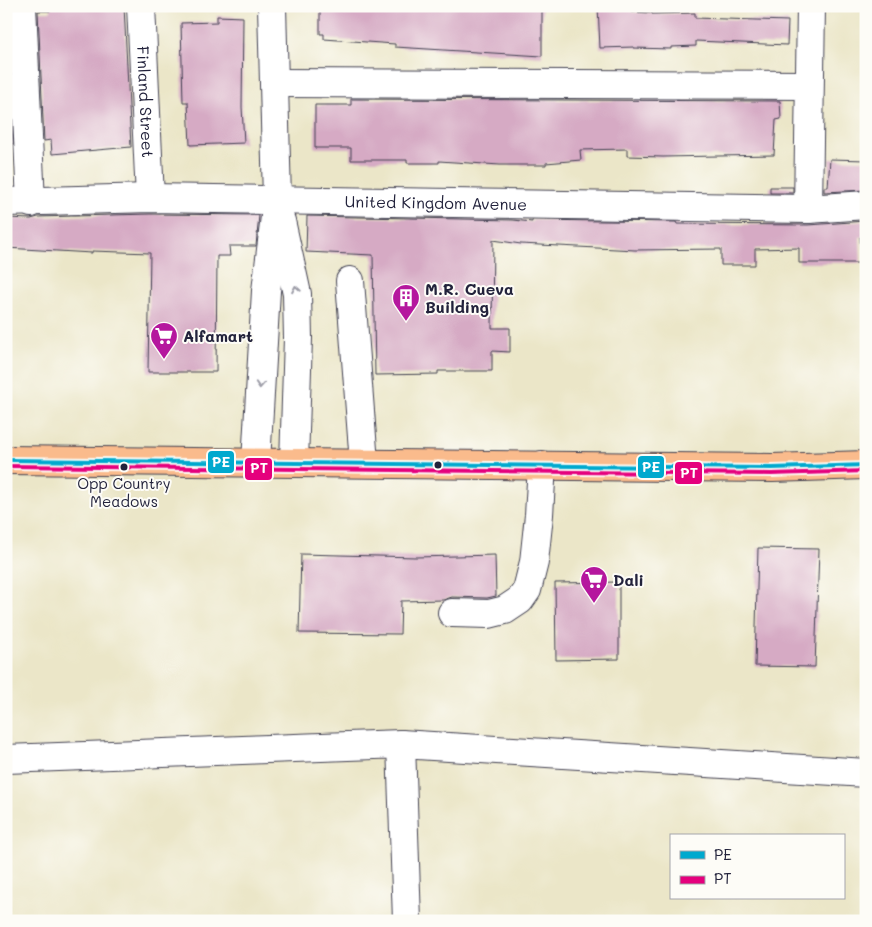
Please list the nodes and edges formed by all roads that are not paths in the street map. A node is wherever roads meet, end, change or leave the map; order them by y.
1 (22, 6) edge
2 (140, 6) edge
3 (272, 6) edge
4 (811, 6) edge
5 (274, 83) junction
6 (809, 85) junction
7 (150, 198) junction
8 (277, 200) junction
9 (19, 202) edge
10 (866, 205) edge
11 (808, 209) junction
12 (350, 281) dead end
13 (6, 460) edge
14 (256, 462) junction
15 (294, 462) junction
16 (364, 463) junction
17 (542, 465) junction
18 (866, 465) edge
19 (452, 612) dead end
20 (401, 744) junction
21 (6, 759) edge
22 (866, 773) edge
23 (407, 921) edge

1 - 9 street
2 - 7 street, Finland Street
3 - 5 street
4 - 6 street
5 - 6 street
5 - 8 street
6 - 11 street
7 - 8 street, United Kingdom Avenue
7 - 9 street, United Kingdom Avenue
8 - 11 street, United Kingdom Avenue
8 -> 14 street
15 -> 8 street
10 - 11 street, United Kingdom Avenue
12 - 16 street
13 - 14 main road
14 - 15 main road
15 - 16 main road
16 - 17 main road
17 - 18 main road
17 - 19 street
20 - 21 street
20 - 22 street
20 - 23 street

